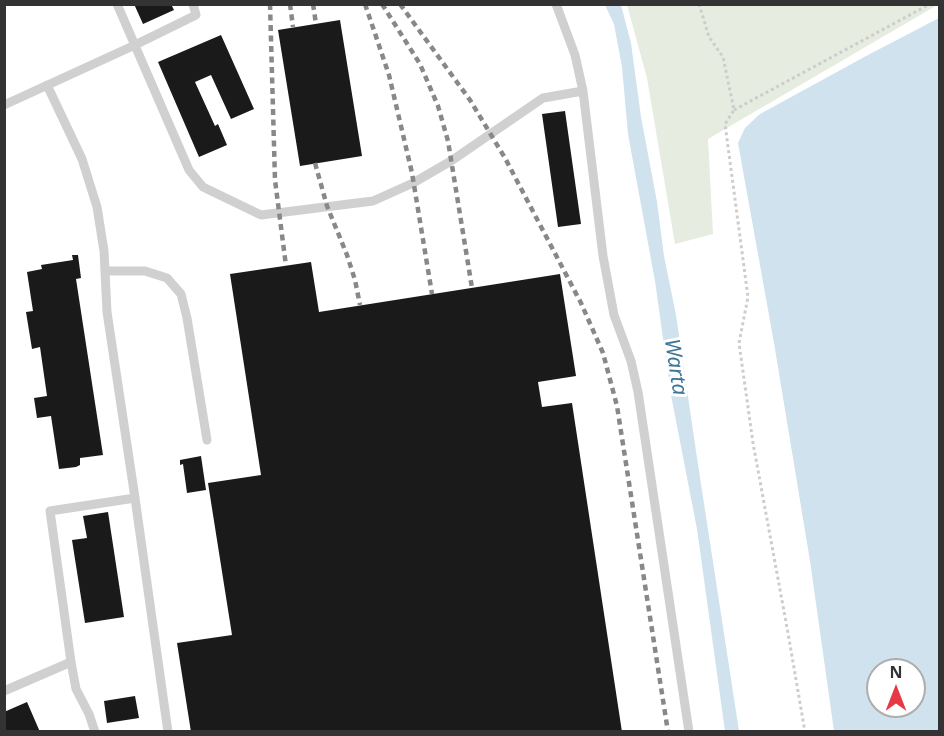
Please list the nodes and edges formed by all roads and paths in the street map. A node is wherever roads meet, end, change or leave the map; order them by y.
1 (117, 4) edge
2 (193, 4) edge
3 (556, 4) edge
4 (699, 4) edge
5 (930, 4) edge
6 (135, 45) junction
7 (47, 85) junction
8 (583, 91) junction
9 (4, 105) edge
10 (734, 110) junction
11 (105, 271) junction
12 (207, 440) dead end
13 (135, 498) junction
14 (70, 662) junction
15 (4, 691) edge
16 (95, 732) edge
17 (168, 732) edge
18 (689, 732) edge
19 (805, 732) edge

1 - 6 lane
2 - 6 lane
3 - 8 lane
4 - 10 path
5 - 10 path
6 - 7 lane
6 - 8 lane
7 - 9 lane
7 - 11 lane
8 - 18 lane
10 - 19 path
11 - 12 lane
11 - 13 lane
13 - 14 lane
13 - 17 lane
14 - 15 lane
14 - 16 lane

